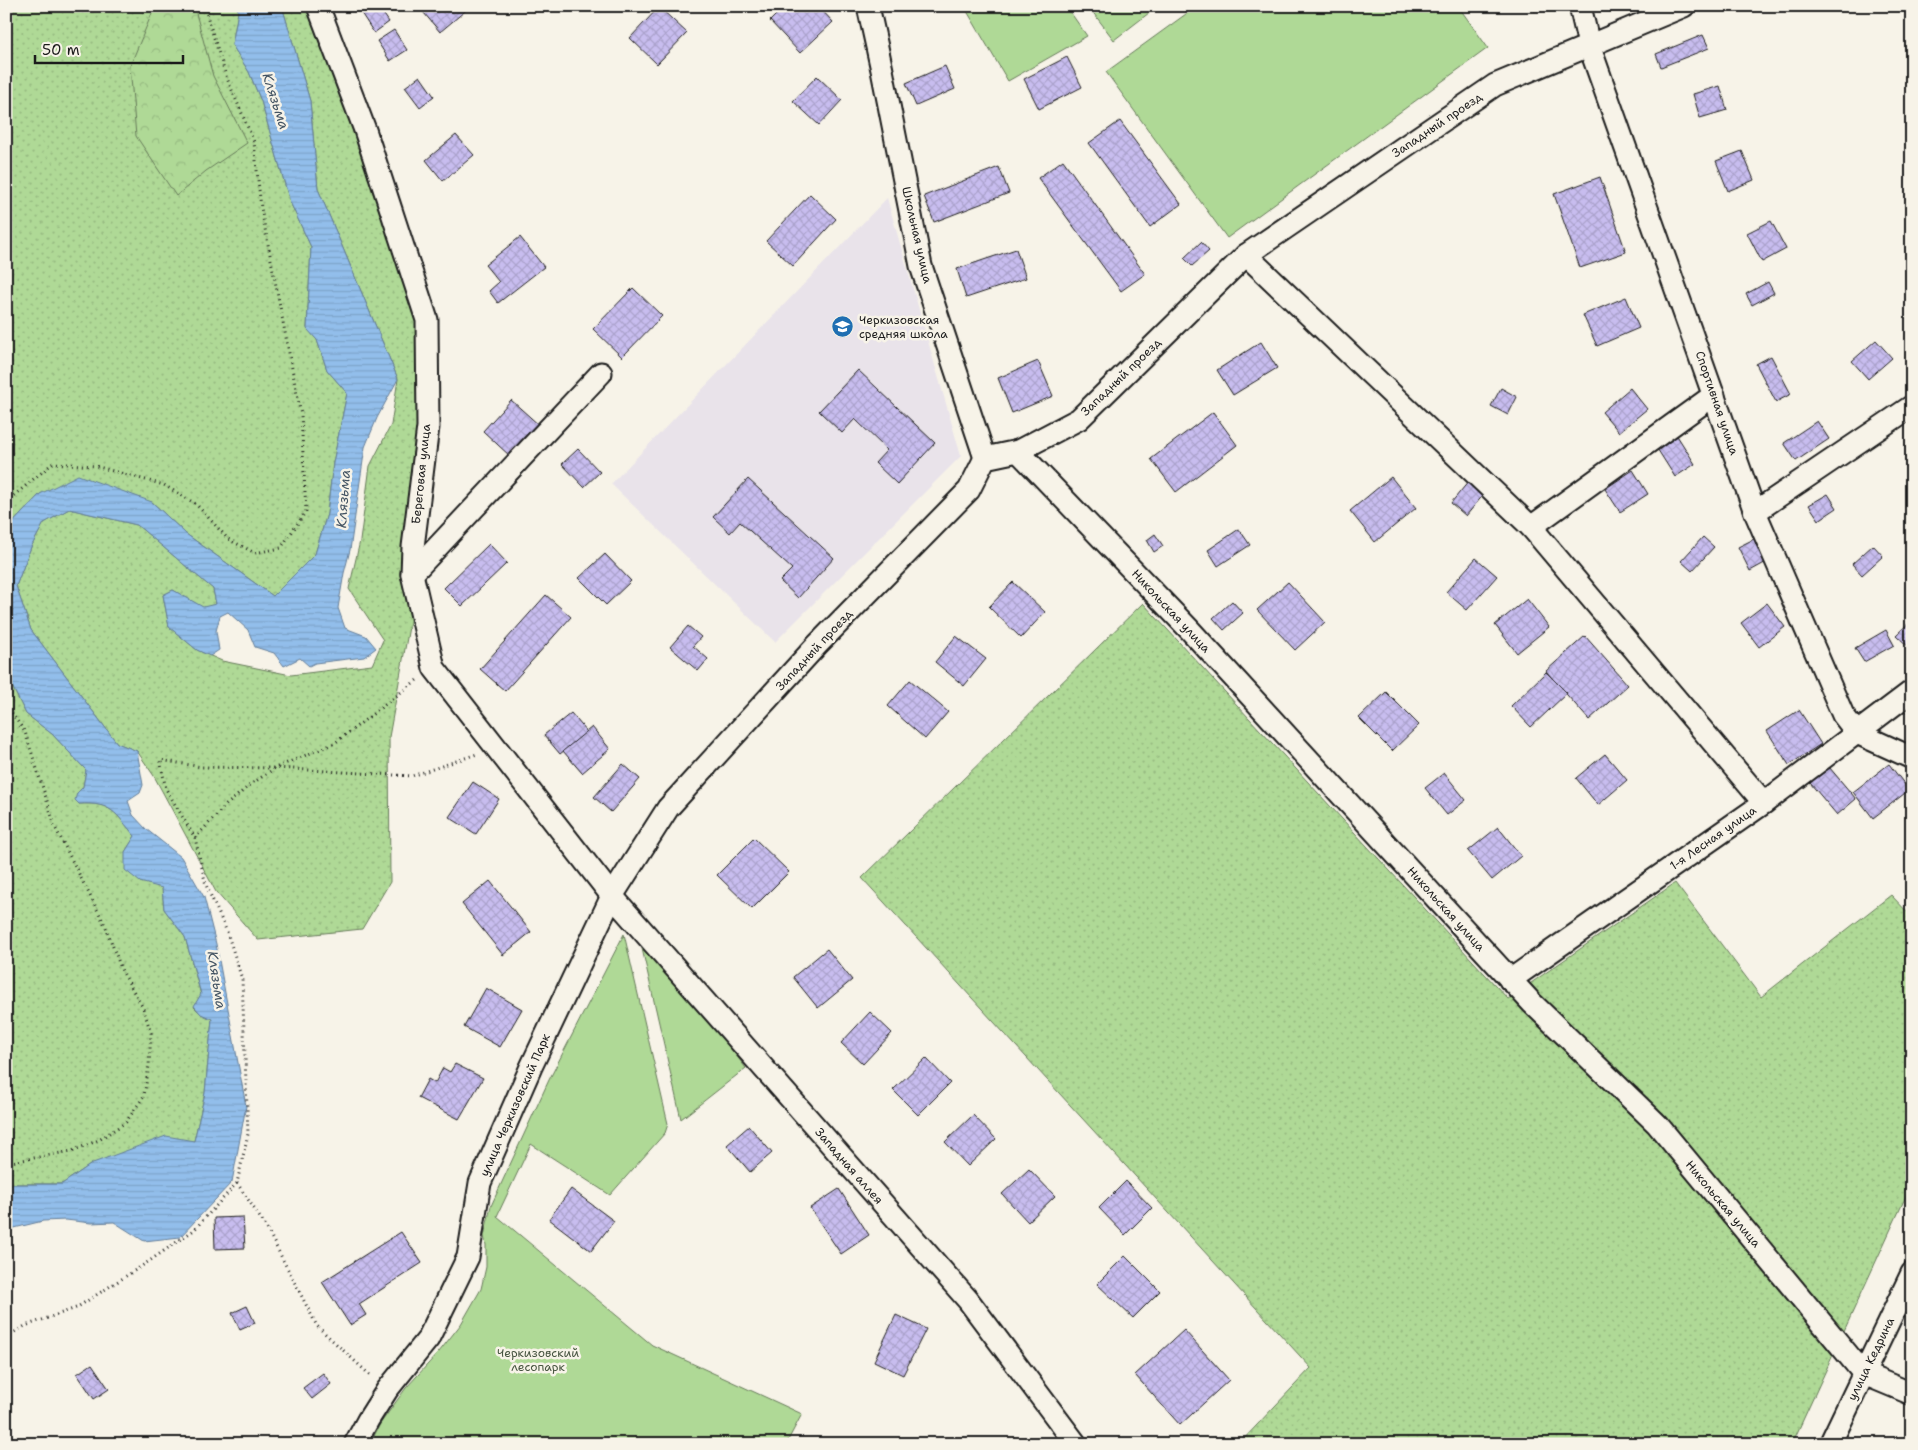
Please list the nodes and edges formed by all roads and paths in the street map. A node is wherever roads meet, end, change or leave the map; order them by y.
1 (204, 6) edge
2 (318, 6) edge
3 (868, 6) edge
4 (1580, 6) edge
5 (1684, 6) edge
6 (1589, 45) junction
7 (1246, 255) junction
8 (601, 373) dead end
9 (1714, 395) junction
10 (1912, 406) edge
11 (1018, 451) junction
12 (985, 458) junction
13 (6, 502) edge
14 (1755, 512) junction
15 (1531, 527) junction
16 (412, 574) junction
17 (434, 668) junction
18 (1912, 691) edge
19 (6, 705) edge
20 (1858, 733) junction
21 (497, 748) junction
22 (1912, 758) edge
23 (275, 768) junction
24 (1764, 802) junction
25 (195, 838) junction
26 (612, 896) junction
27 (1510, 980) junction
28 (6, 1163) edge
29 (237, 1183) junction
30 (1912, 1273) edge
31 (6, 1337) edge
32 (1864, 1374) junction
33 (387, 1390) junction
34 (1912, 1394) edge
35 (355, 1444) edge
36 (1076, 1444) edge
37 (1830, 1444) edge

1 - 13 path
2 - 16 street, Береговая улица
3 - 12 street, Школьная улица
4 - 6 street, Спортивная улица
5 - 6 street, Западный проезд
6 - 7 street, Западный проезд
6 - 9 street, Спортивная улица
7 - 11 street, Западный проезд
7 - 15 street
8 - 16 street
9 - 14 street, Спортивная улица
9 - 15 street
10 - 14 street
11 - 12 street, Западный проезд
11 - 27 street, Никольская улица
12 - 26 street, Западный проезд
14 - 20 street, Спортивная улица
15 - 24 street
16 - 17 street, Береговая улица
17 - 21 street, Береговая улица
17 - 23 path
18 - 20 street, 1-я Лесная улица
19 - 28 path
20 - 22 street, Спортивная улица
20 - 24 street, 1-я Лесная улица
21 - 23 path
21 - 26 street, Береговая улица
23 - 25 path
23 - 25 path
24 - 27 street, 1-я Лесная улица
25 - 29 path
26 - 33 street, улица Черкизовский Парк
26 - 36 street, Западная аллея
27 - 32 street, Никольская улица
29 - 31 path
29 - 33 path
30 - 32 street, улица Кедрина
32 - 34 street
32 - 37 street, улица Кедрина
33 - 35 street, улица Черкизовский Парк

